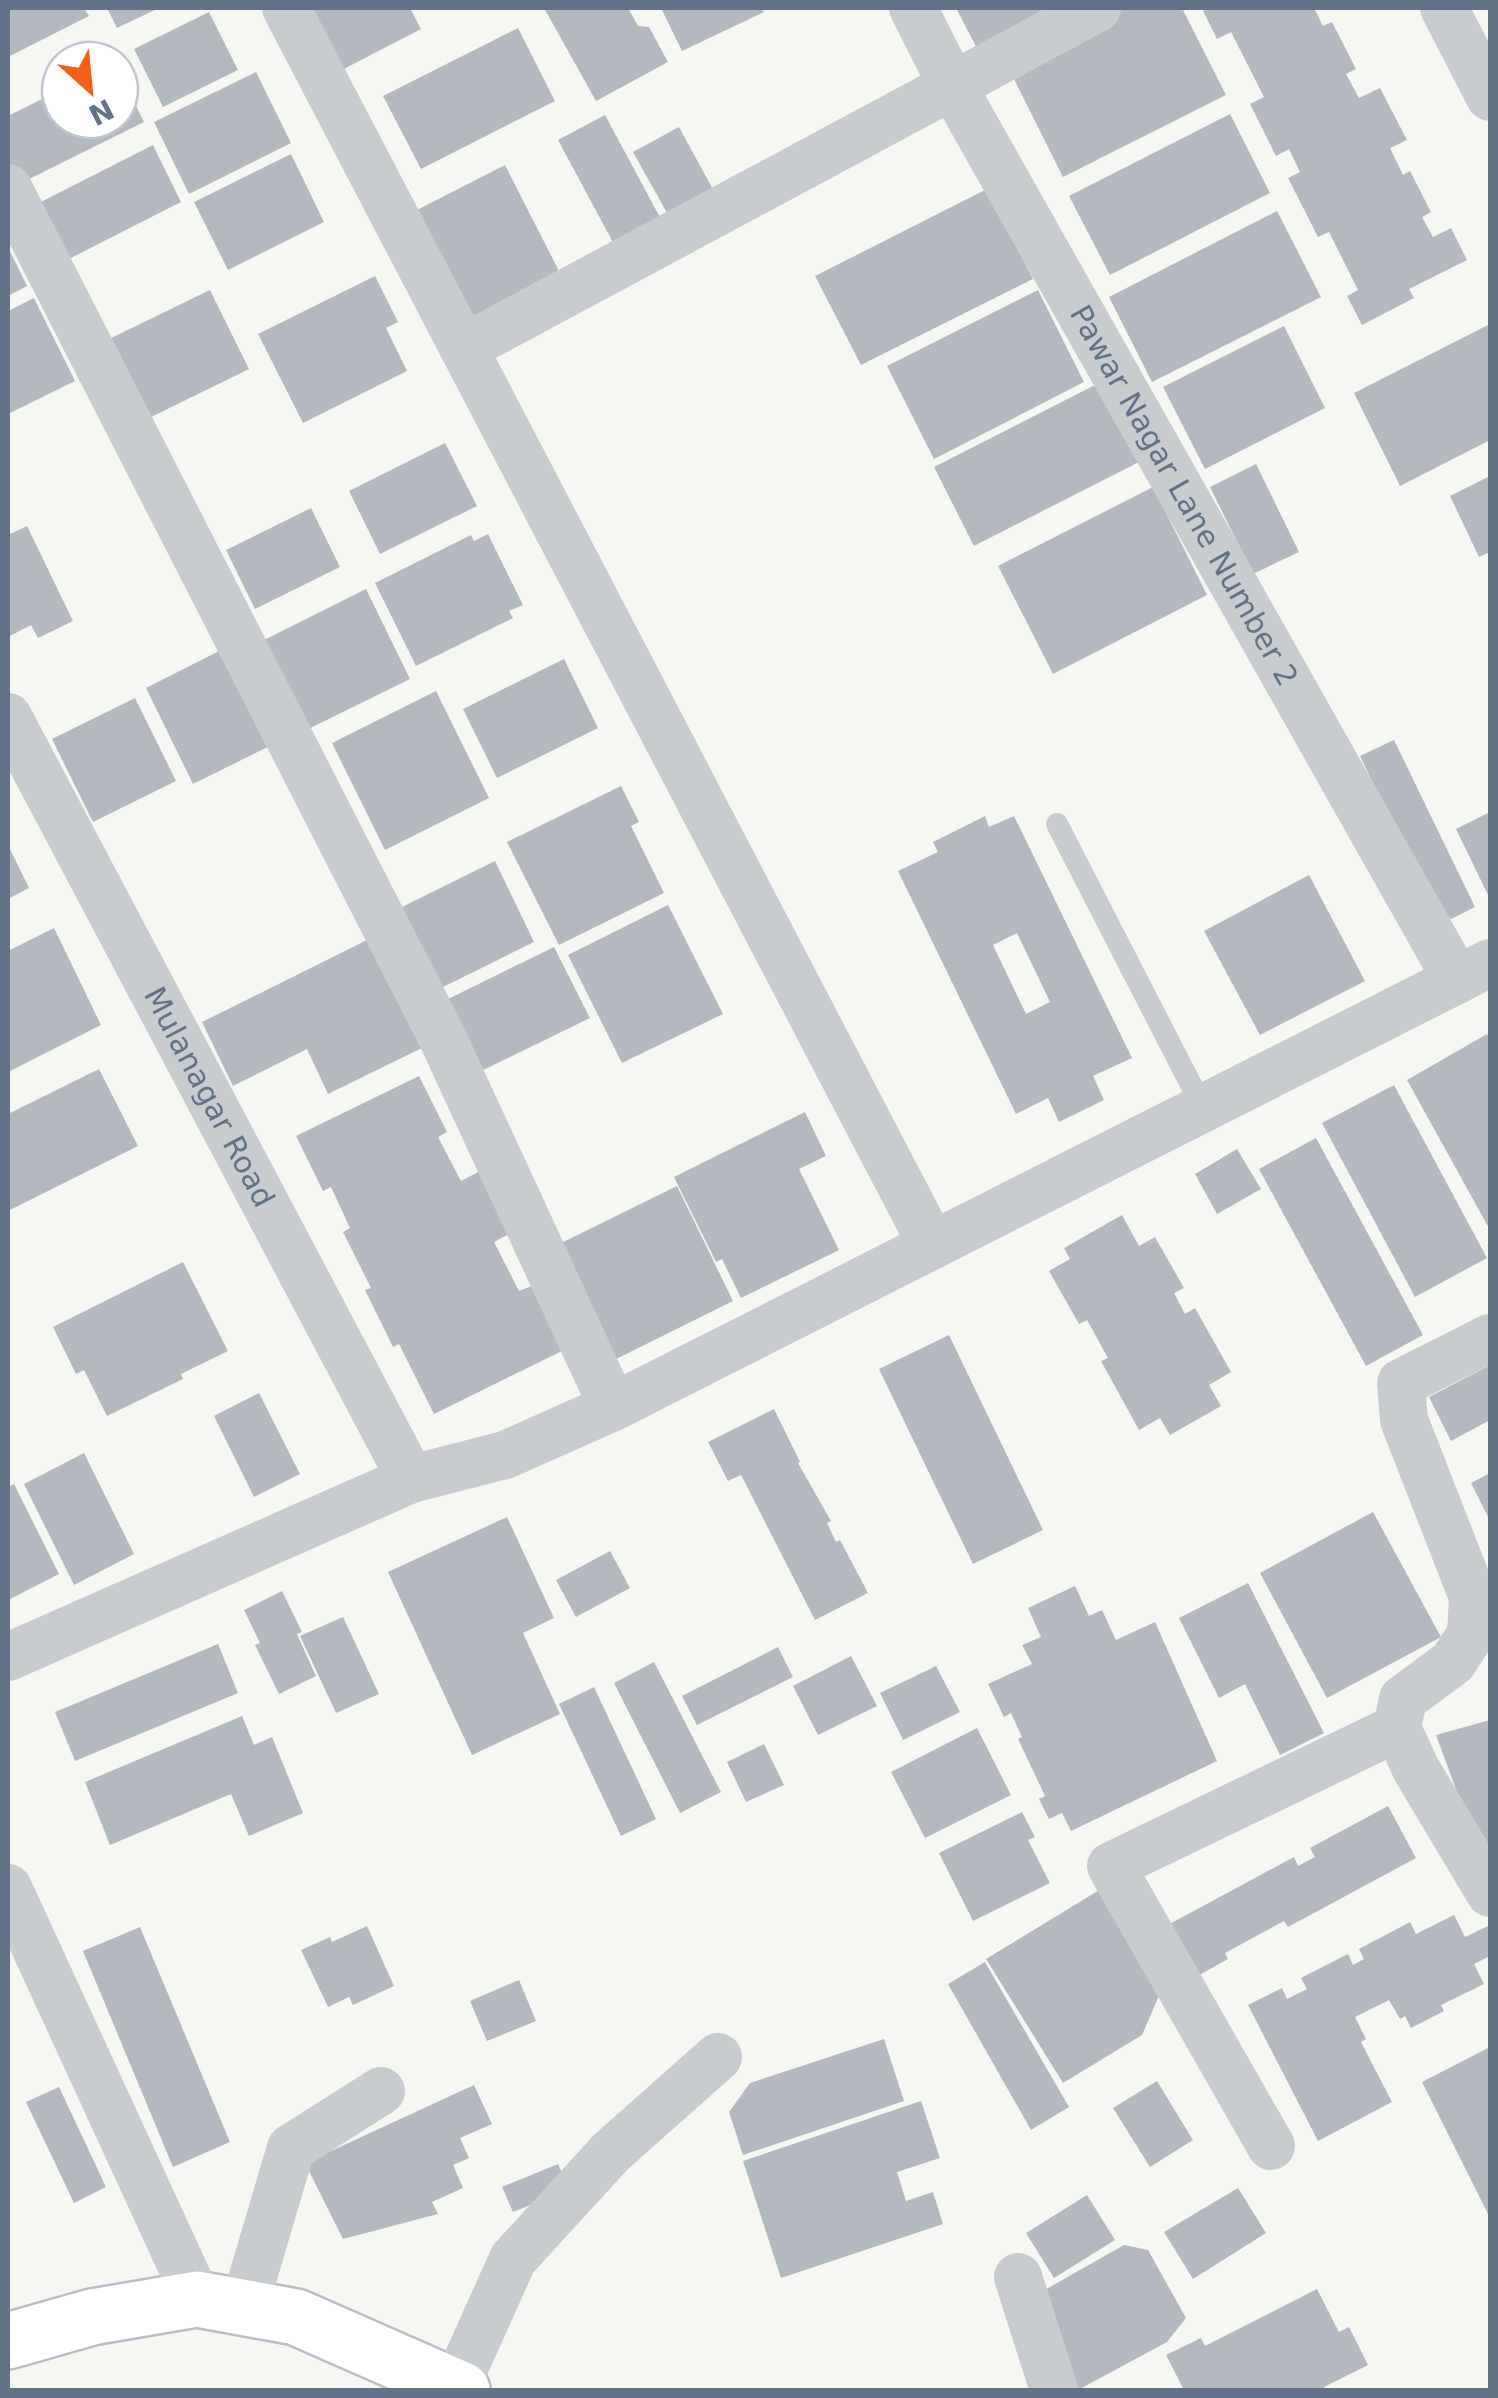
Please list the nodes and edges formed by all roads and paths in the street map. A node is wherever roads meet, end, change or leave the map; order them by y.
1 (286, 8) edge
2 (913, 8) edge
3 (1097, 8) edge
4 (1444, 8) edge
5 (953, 87) junction
6 (1490, 96) edge
7 (8, 188) edge
8 (464, 348) junction
9 (8, 717) edge
10 (1056, 824) dead end
11 (1474, 972) edge
12 (1203, 1108) junction
13 (932, 1245) junction
14 (1490, 1338) edge
15 (613, 1407) junction
16 (410, 1479) junction
17 (8, 1657) edge
18 (1397, 1728) junction
19 (8, 1888) edge
20 (1490, 1893) edge
21 (718, 2057) dead end
22 (381, 2091) dead end
23 (1271, 2146) dead end
24 (1018, 2277) dead end
25 (220, 2303) junction
26 (8, 2342) edge
27 (458, 2389) edge
28 (1054, 2390) edge

1 - 8 street
2 - 5 street, Pawar Nagar Lane Number 2
3 - 5 street
4 - 6 street
5 - 8 street
5 - 11 street, Pawar Nagar Lane Number 2
7 - 15 street
8 - 13 street
9 - 16 street, Mulanagar Road
10 - 12 lane
11 - 12 street
12 - 13 street
13 - 15 street
14 - 18 street
15 - 16 street
16 - 17 street
18 - 20 street
18 - 23 street
19 - 25 street
21 - 27 street
22 - 25 street
24 - 28 street
25 - 26 main road
25 - 27 main road

